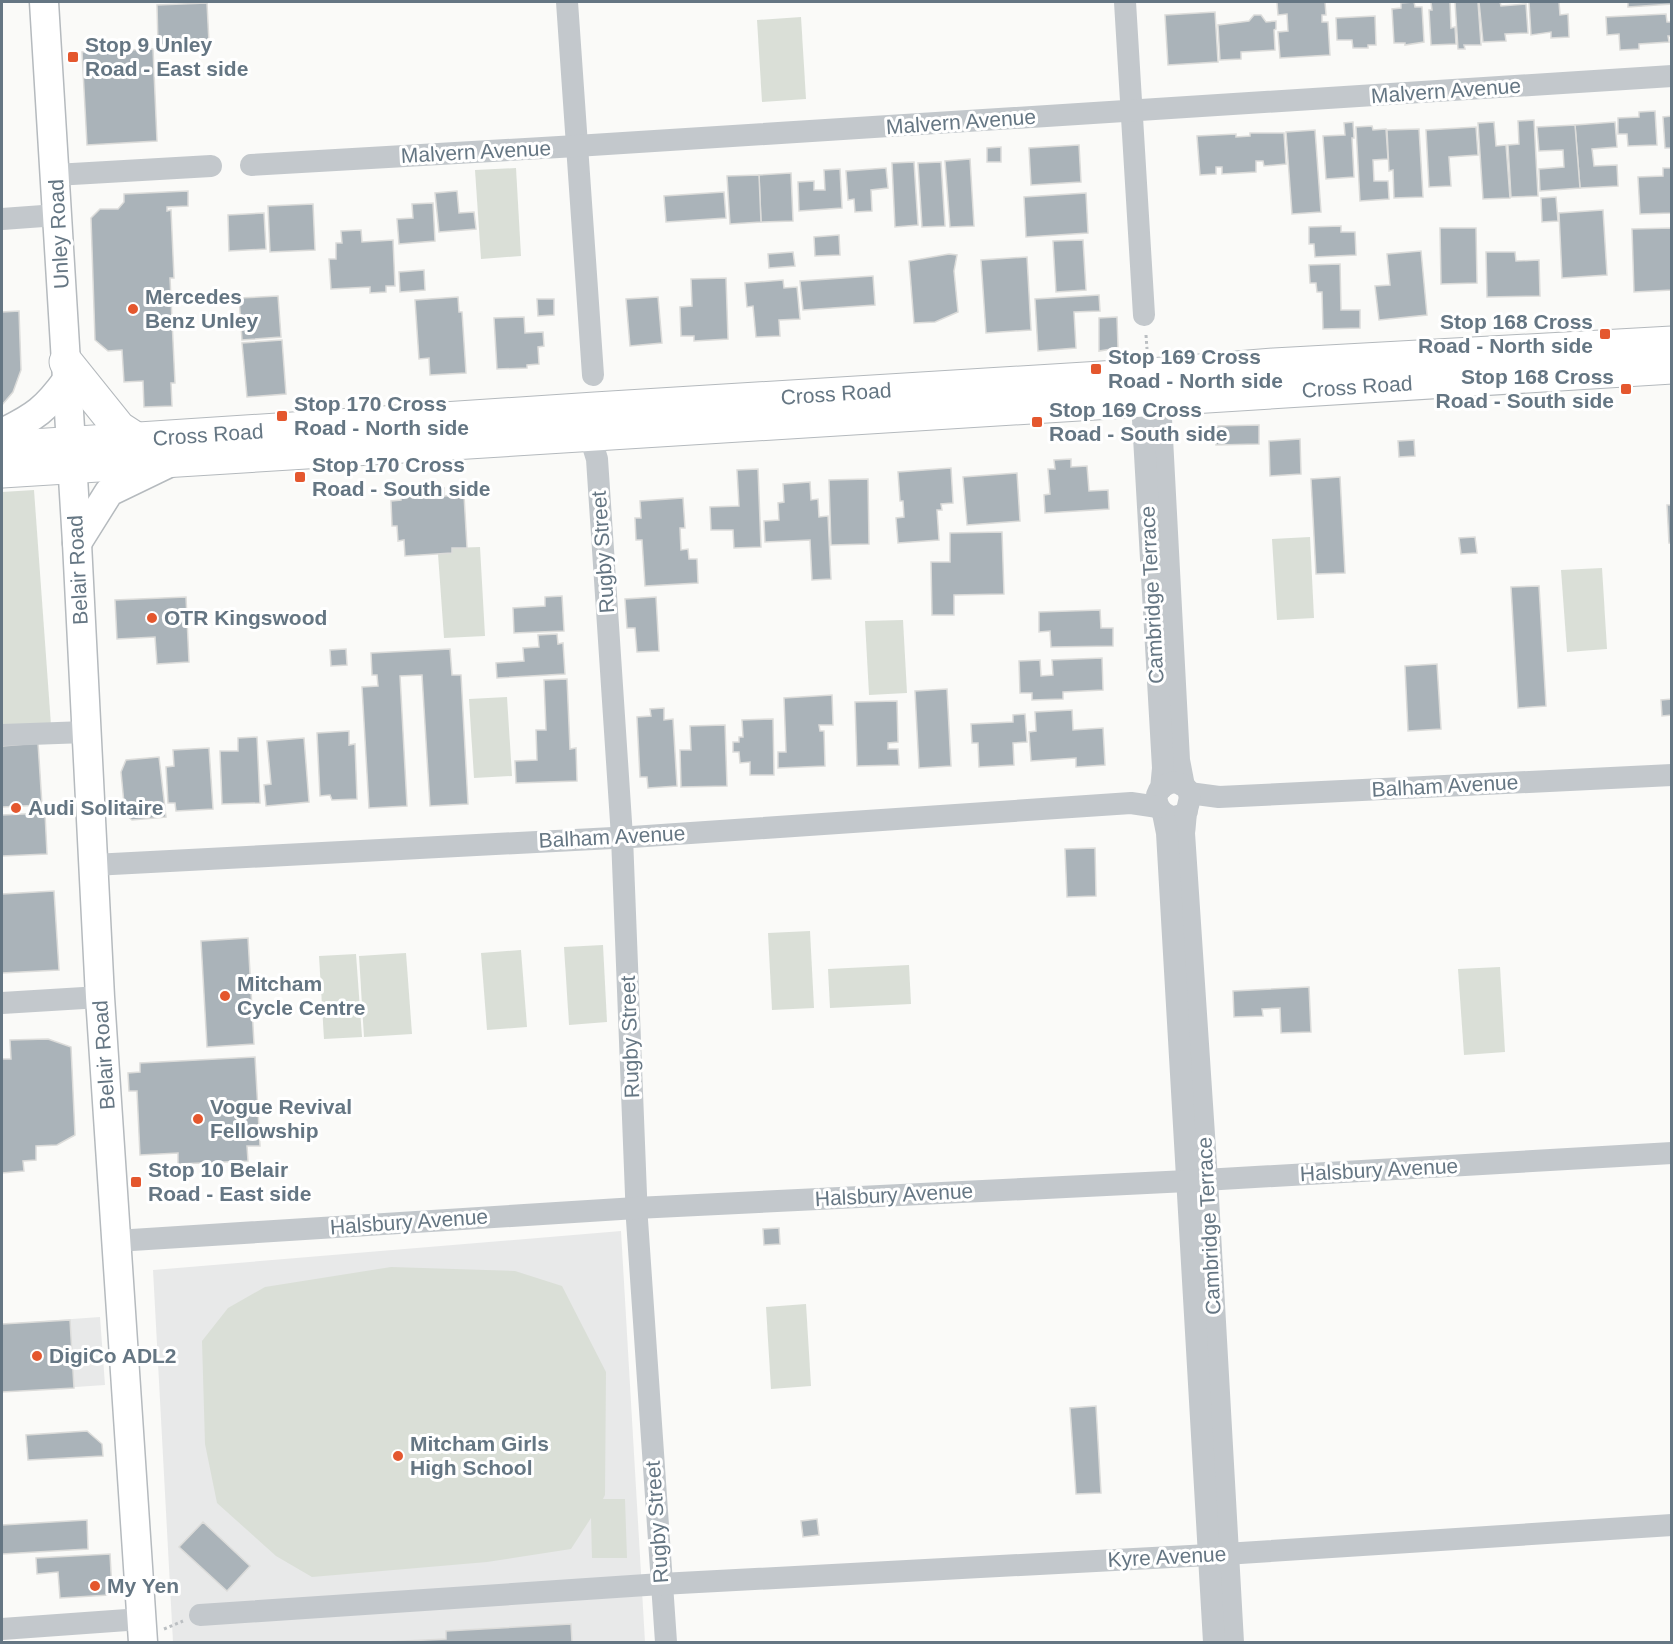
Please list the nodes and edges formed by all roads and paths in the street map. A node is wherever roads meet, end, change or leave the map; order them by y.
1 (44, 2) edge
2 (567, 2) edge
3 (1125, 2) edge
4 (1671, 76) edge
5 (1133, 111) junction
6 (576, 146) junction
7 (251, 165) dead end
8 (212, 166) dead end
9 (55, 175) junction
10 (57, 215) junction
11 (2, 219) edge
12 (1144, 315) joint
13 (1671, 343) edge
14 (1671, 367) edge
15 (67, 371) junction
16 (593, 375) dead end
17 (1151, 392) junction
18 (2, 433) edge
19 (589, 433) junction
20 (136, 439) junction
21 (2, 448) edge
22 (72, 455) junction
23 (173, 461) junction
24 (2, 471) edge
25 (77, 543) junction
26 (1169, 727) junction
27 (86, 732) junction
28 (2, 735) edge
29 (1671, 775) edge
30 (1187, 799) junction
31 (1160, 800) junction
32 (622, 837) junction
33 (93, 865) junction
34 (1182, 934) junction
35 (100, 997) junction
36 (2, 1003) edge
37 (1671, 1153) edge
38 (1197, 1180) junction
39 (636, 1208) junction
40 (116, 1241) junction
41 (1671, 1525) edge
42 (1219, 1555) junction
43 (661, 1584) junction
44 (200, 1615) joint
45 (2, 1629) edge
46 (142, 1631) edge
47 (666, 1642) edge
48 (1214, 1642) edge
49 (1233, 1642) edge

1 - 9 main road, Unley Road
2 - 6 street
3 - 5 street
4 - 5 street, Malvern Avenue
5 - 6 street, Malvern Avenue
5 - 12 street
6 - 7 street, Malvern Avenue
6 - 16 street
8 - 9 street
9 - 10 main road, Unley Road
10 - 11 street
10 - 15 main road, Unley Road
12 - 17 path
13 - 17 highway, Cross Road
14 - 17 highway, Cross Road
15 - 18 main road
15 - 20 highway
15 - 22 main road, Unley Road
17 - 19 highway, Cross Road
17 - 20 highway, Cross Road
17 - 26 street, Cambridge Terrace
19 - 23 highway, Cross Road
19 - 32 street, Rugby Street
20 - 22 highway, Cross Road
21 - 22 highway, Cross Road
22 - 23 highway, Cross Road
22 - 24 highway, Cross Road
22 - 25 main road, Belair Road
23 - 25 main road
25 - 27 main road, Belair Road
26 - 30 street, Cambridge Terrace
26 - 31 street, Cambridge Terrace
27 - 28 street
27 - 33 main road, Belair Road
29 - 30 street, Balham Avenue
30 - 31 street
30 - 31 street
30 - 34 street, Cambridge Terrace
31 - 32 street, Balham Avenue
31 - 34 street, Cambridge Terrace
32 - 33 street, Balham Avenue
32 - 39 street, Rugby Street
33 - 35 main road, Belair Road
34 - 38 street, Cambridge Terrace
35 - 36 street
35 - 40 main road, Belair Road
37 - 38 street, Halsbury Avenue
38 - 39 street, Halsbury Avenue
38 - 42 street, Cambridge Terrace
39 - 40 street, Halsbury Avenue
39 - 43 street, Rugby Street
40 - 46 main road, Belair Road
41 - 42 street, Kyre Avenue
42 - 43 street, Kyre Avenue
42 - 48 street, Cambridge Terrace
42 - 49 street, Cambridge Terrace
43 - 44 street, Kyre Avenue
43 - 47 street, Rugby Street
44 - 46 path
45 - 46 street

